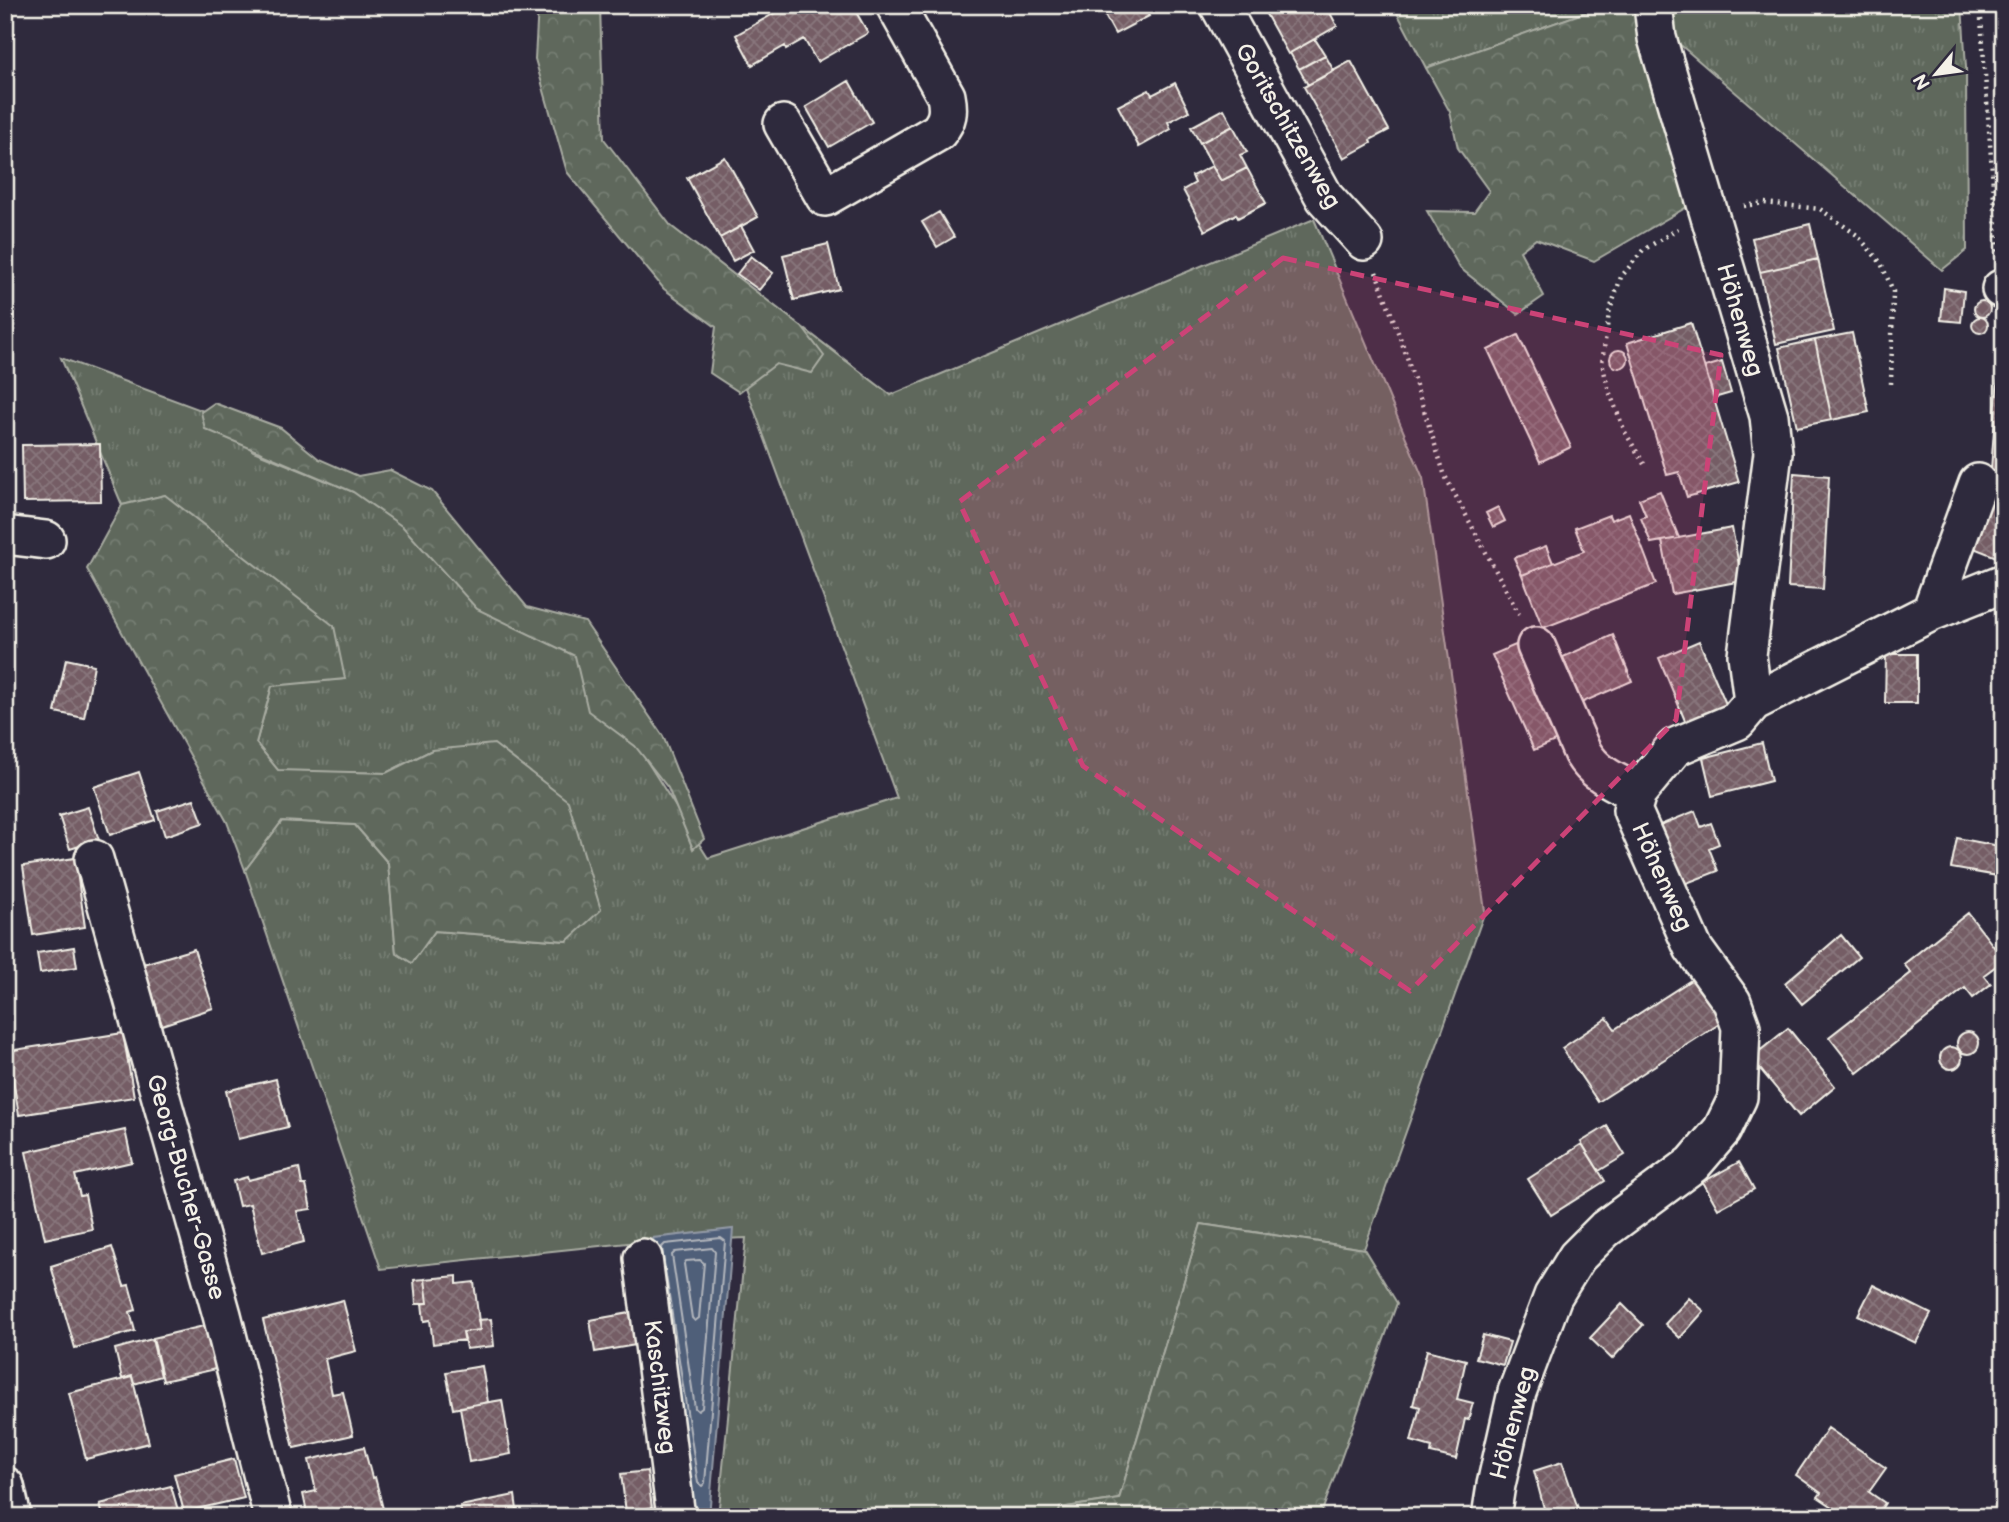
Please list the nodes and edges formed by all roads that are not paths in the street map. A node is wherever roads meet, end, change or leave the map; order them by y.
1 (895, 5) edge
2 (1219, 5) edge
3 (1653, 5) edge
4 (783, 124) dead end
5 (1364, 241) road end
6 (1978, 483) dead end
7 (5, 535) edge
8 (46, 540) dead end
9 (2004, 583) edge
10 (1931, 612) junction
11 (1536, 646) road end
12 (1753, 702) junction
13 (1637, 793) junction
14 (94, 859) dead end
15 (643, 1258) dead end
16 (273, 1517) edge
17 (676, 1517) edge
18 (1491, 1517) edge

1 - 4 street
2 - 5 street, Goritschitzenweg
3 - 12 street, Höhenweg
6 - 10 street
7 - 8 street
9 - 10 street
10 - 12 street
11 - 13 street
12 - 13 street, Höhenweg
13 - 18 street, Höhenweg
14 - 16 street, Georg-Bucher-Gasse
15 - 17 street, Kaschitzweg

